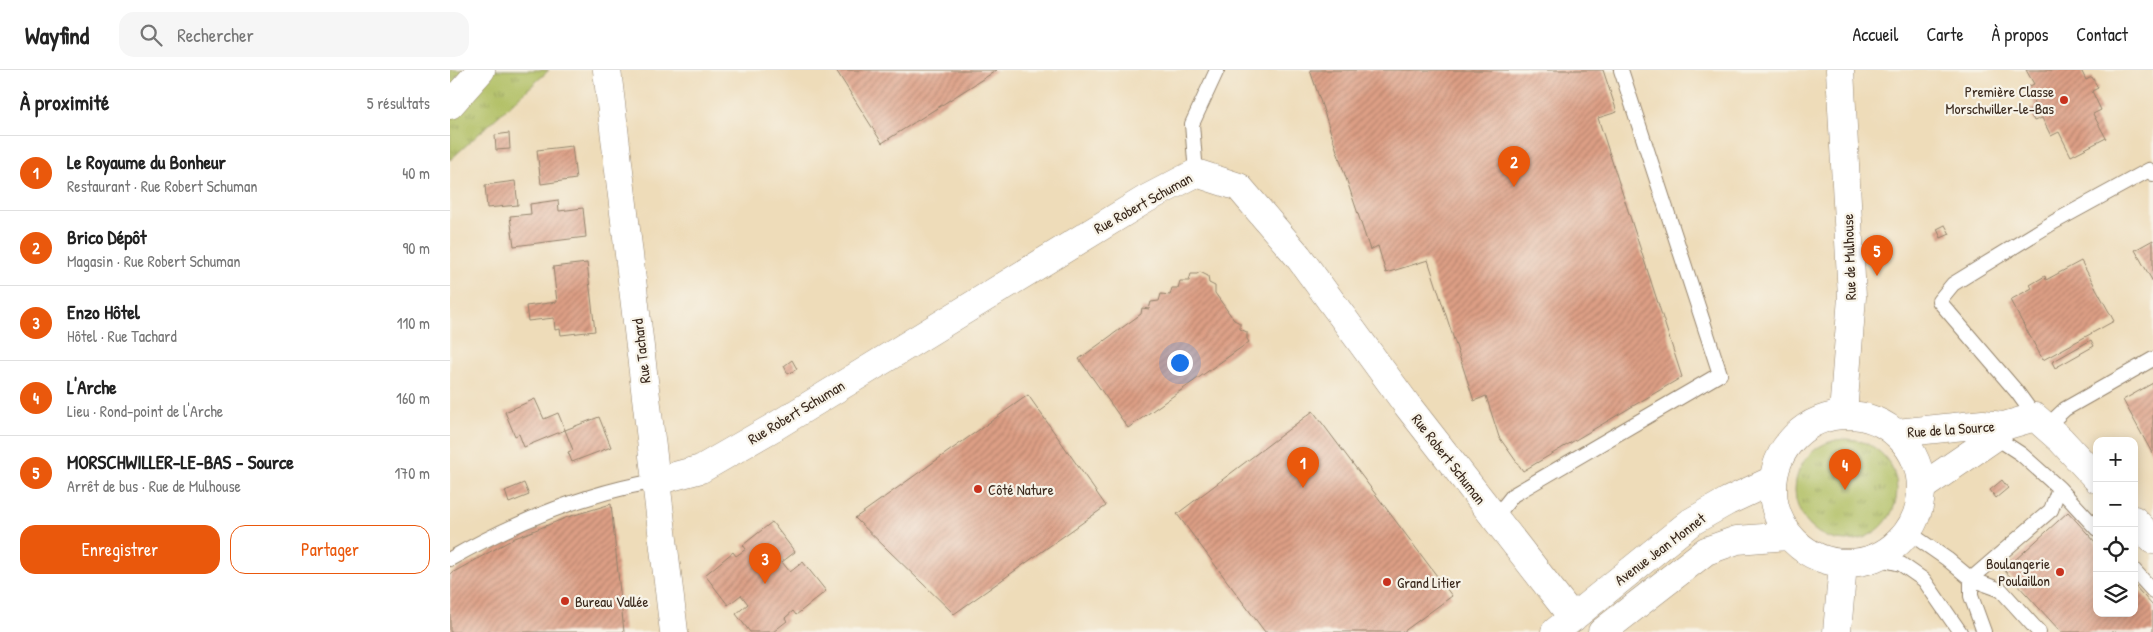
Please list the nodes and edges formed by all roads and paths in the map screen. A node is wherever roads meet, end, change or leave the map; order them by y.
1 (481, 70) edge
2 (607, 70) edge
3 (1217, 70) edge
4 (1621, 70) edge
5 (1840, 70) edge
6 (450, 105) edge
7 (1196, 173) junction
8 (2153, 174) edge
9 (2153, 360) edge
10 (1844, 414) junction
11 (2041, 422) junction
12 (2000, 431) junction
13 (1897, 433) junction
14 (2093, 475) edge
15 (1773, 480) junction
16 (656, 481) junction
17 (1922, 487) junction
18 (2059, 488) junction
19 (1494, 519) junction
20 (2138, 524) edge
21 (2095, 527) edge
22 (1908, 532) junction
23 (1789, 536) junction
24 (2153, 540) edge
25 (1876, 558) junction
26 (450, 559) edge
27 (1843, 564) junction
28 (2136, 572) edge
29 (1971, 580) junction
30 (2153, 591) edge
31 (1564, 625) edge
32 (674, 632) edge
33 (1602, 632) edge
34 (1838, 632) edge
35 (1960, 632) edge
36 (1984, 632) edge
37 (2040, 632) edge

1 - 6 main road
2 - 16 main road, Rue Tachard
3 - 7 lane
4 - 19 lane
5 - 10 main road, Rue de Mulhouse
7 - 16 main road, Rue Robert Schuman
7 - 19 main road, Rue Robert Schuman
8 - 11 lane
9 - 11 lane
10 - 13 main road
10 - 15 main road
11 - 12 main road, Rue de la Source
11 - 14 main road
12 - 13 main road, Rue de la Source
12 - 17 main road, Rue de la Source
12 - 18 lane
13 - 17 main road
15 - 23 main road
15 - 31 main road, Avenue Jean Monnet
16 - 26 lane
16 - 32 main road, Rue Tachard
17 - 22 main road
18 - 21 lane
18 - 29 lane
19 - 31 main road, Rue Robert Schuman
20 - 24 main road
22 - 25 main road
22 - 29 lane
23 - 27 main road
23 - 33 main road, Avenue Jean Monnet
25 - 27 main road
25 - 35 lane
27 - 34 main road
28 - 30 lane
29 - 36 lane
29 - 37 lane

